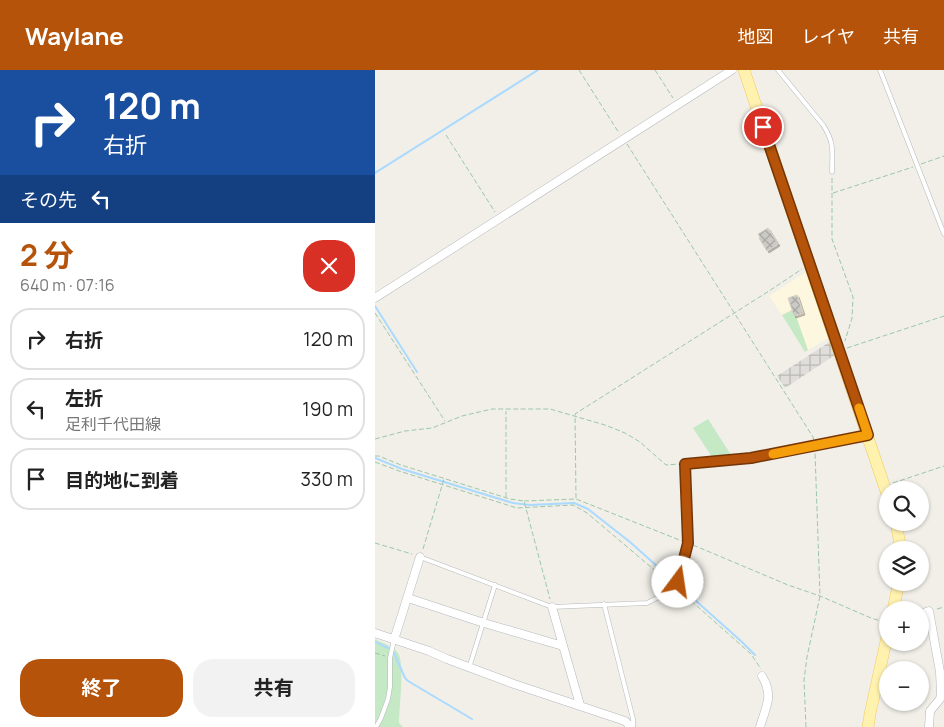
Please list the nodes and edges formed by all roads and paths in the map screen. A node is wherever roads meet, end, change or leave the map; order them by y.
1 (579, 70) edge
2 (655, 70) edge
3 (732, 70) edge
4 (745, 70) edge
5 (778, 70) edge
6 (880, 70) edge
7 (678, 105) junction
8 (446, 136) dead end
9 (623, 139) junction
10 (944, 156) edge
11 (918, 165) junction
12 (832, 172) joint
13 (833, 194) junction
14 (499, 219) junction
15 (944, 234) edge
16 (811, 265) junction
17 (375, 298) edge
18 (375, 313) edge
19 (734, 314) junction
20 (944, 316) edge
21 (842, 350) junction
22 (505, 409) junction
23 (575, 417) junction
24 (445, 422) junction
25 (868, 435) junction
26 (375, 439) edge
27 (815, 446) junction
28 (375, 456) edge
29 (375, 462) edge
30 (685, 464) junction
31 (944, 466) edge
32 (445, 478) junction
33 (883, 481) edge
34 (908, 481) edge
35 (443, 484) junction
36 (506, 497) junction
37 (576, 499) junction
38 (524, 501) junction
39 (525, 508) junction
40 (375, 543) edge
41 (688, 543) junction
42 (420, 557) junction
43 (495, 586) junction
44 (675, 587) junction
45 (820, 596) junction
46 (408, 598) junction
47 (604, 604) junction
48 (552, 607) junction
49 (944, 607) edge
50 (929, 612) joint
51 (879, 620) edge
52 (484, 623) junction
53 (375, 634) edge
54 (394, 640) junction
55 (563, 646) junction
56 (884, 651) edge
57 (375, 653) edge
58 (390, 658) junction
59 (469, 668) junction
60 (762, 676) joint
61 (580, 705) junction
62 (375, 727) edge
63 (632, 727) edge
64 (759, 727) edge
65 (807, 727) edge
66 (868, 727) edge
67 (929, 727) edge

1 - 9 path
2 - 7 path
3 - 7 street
4 - 16 main road
5 - 12 lane
6 - 11 lane
7 - 9 street
8 - 14 path
9 - 14 street
9 - 19 path
10 - 11 path
11 - 13 path
11 - 15 lane
12 - 13 path
13 - 21 path
14 - 17 street
16 - 19 path
16 - 21 main road
18 - 24 path
19 - 23 path
19 - 27 path
20 - 21 path
21 - 25 main road
22 - 23 path
22 - 24 path
22 - 36 path
23 - 30 path
23 - 37 path
24 - 26 path
25 - 27 lane
25 - 33 main road
27 - 30 lane
27 - 45 path
28 - 32 path
29 - 35 path
30 - 41 lane
31 - 34 path
32 - 35 path
32 - 36 path
35 - 39 path
35 - 42 path
36 - 38 path
37 - 38 path
37 - 41 path
38 - 39 path
39 - 44 path
39 - 48 path
40 - 42 path
41 - 44 lane
41 - 45 path
42 - 43 lane
42 - 46 street
43 - 48 lane
43 - 52 lane
44 - 47 lane
44 - 60 path
45 - 51 path
45 - 65 path
46 - 52 street
46 - 54 street
47 - 48 lane
47 - 63 lane
48 - 55 street
49 - 50 path
50 - 67 street
52 - 55 street
52 - 59 lane
53 - 54 street
54 - 58 lane
54 - 59 street
55 - 61 street
56 - 66 main road
57 - 58 path
58 - 62 lane
59 - 61 street
60 - 64 street
61 - 63 street

